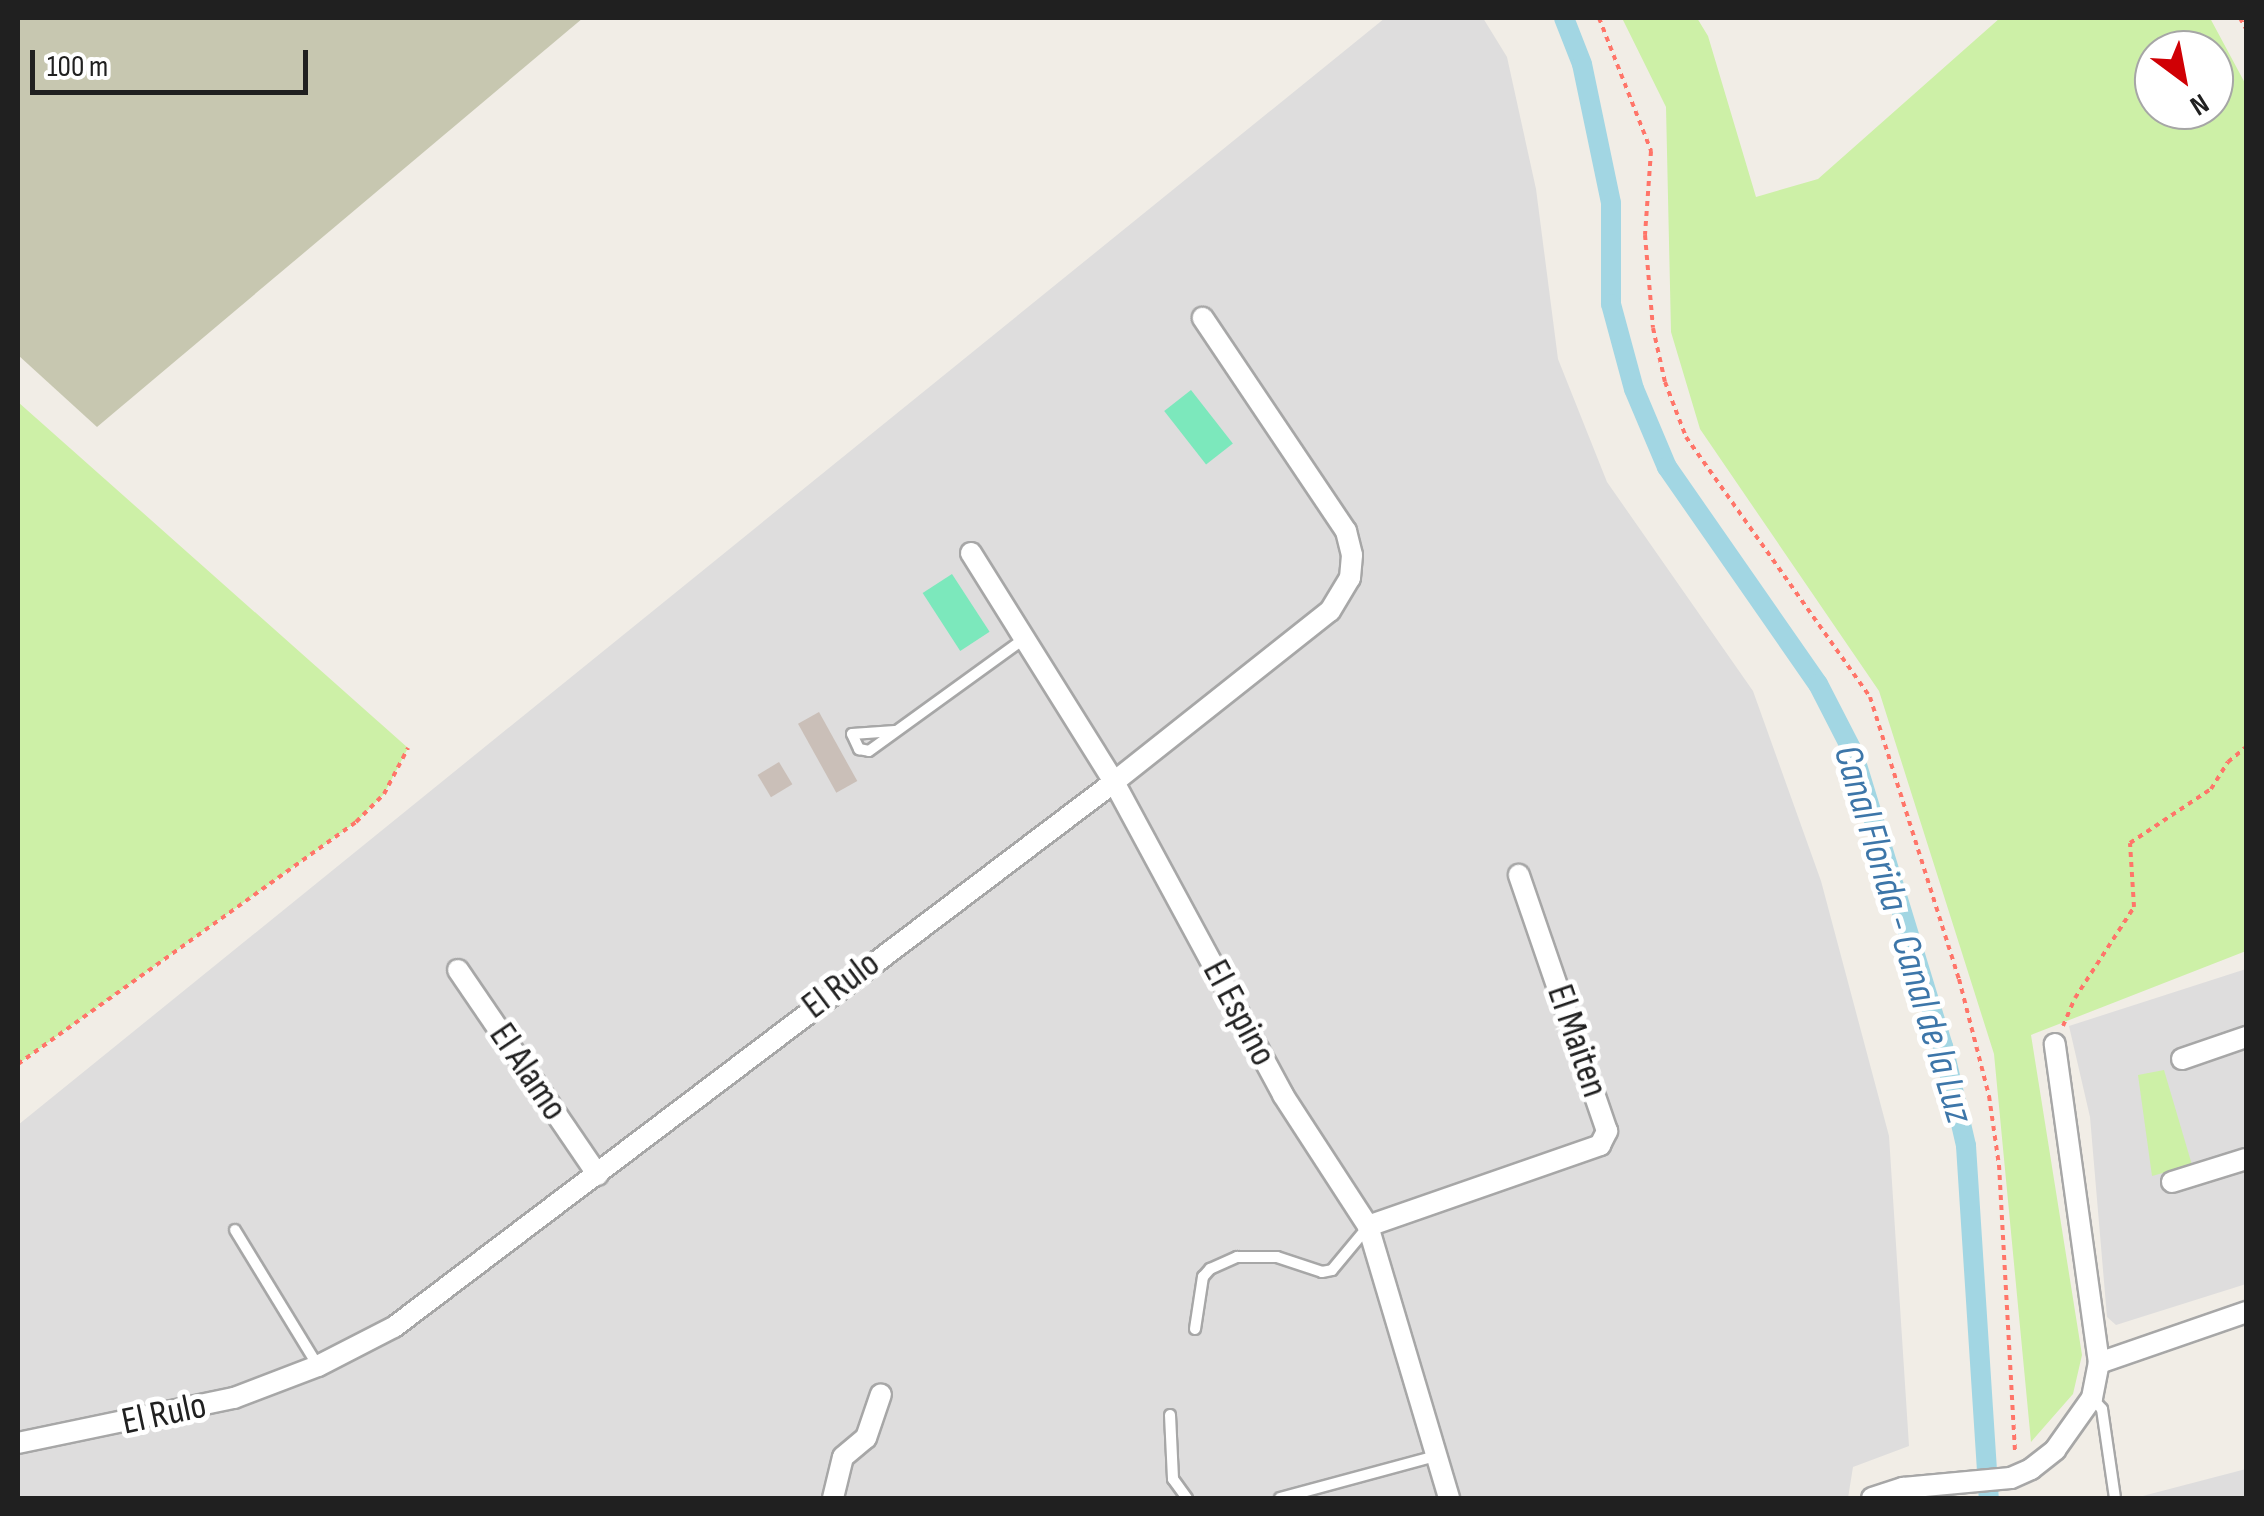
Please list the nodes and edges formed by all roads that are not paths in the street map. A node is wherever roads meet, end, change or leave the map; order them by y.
1 (1203, 318) dead end
2 (971, 553) dead end
3 (1025, 639) junction
4 (895, 732) dead end
5 (1114, 782) junction
6 (1519, 876) dead end
7 (458, 970) dead end
8 (2246, 1037) edge
9 (2055, 1044) road end
10 (2182, 1058) dead end
11 (2246, 1159) edge
12 (598, 1175) junction
13 (2172, 1182) dead end
14 (1368, 1226) junction
15 (235, 1230) dead end
16 (2246, 1312) edge
17 (1196, 1329) dead end
18 (2099, 1363) junction
19 (318, 1366) junction
20 (881, 1394) dead end
21 (2092, 1398) junction
22 (1170, 1415) dead end
23 (18, 1444) edge
24 (1436, 1456) junction
25 (833, 1498) edge
26 (1187, 1498) edge
27 (1280, 1498) edge
28 (1450, 1498) edge
29 (1872, 1498) edge
30 (2115, 1498) edge

1 - 5 street, El Rulo
2 - 3 street, El Espino
3 - 4 lane
3 - 5 street, El Espino
5 - 12 street, El Rulo
5 - 14 street, El Espino
6 - 14 street, El Maiten
7 - 12 street, El Alamo
8 - 10 street
9 - 18 street
11 - 13 street
12 - 19 street, El Rulo
14 - 17 lane
14 - 24 street, El Espino
15 - 19 lane
16 - 18 street
18 - 21 street
19 - 23 street, El Rulo
20 - 25 street
21 - 29 street
21 - 30 lane
22 - 26 lane
24 - 27 lane
24 - 28 street, El Espino

